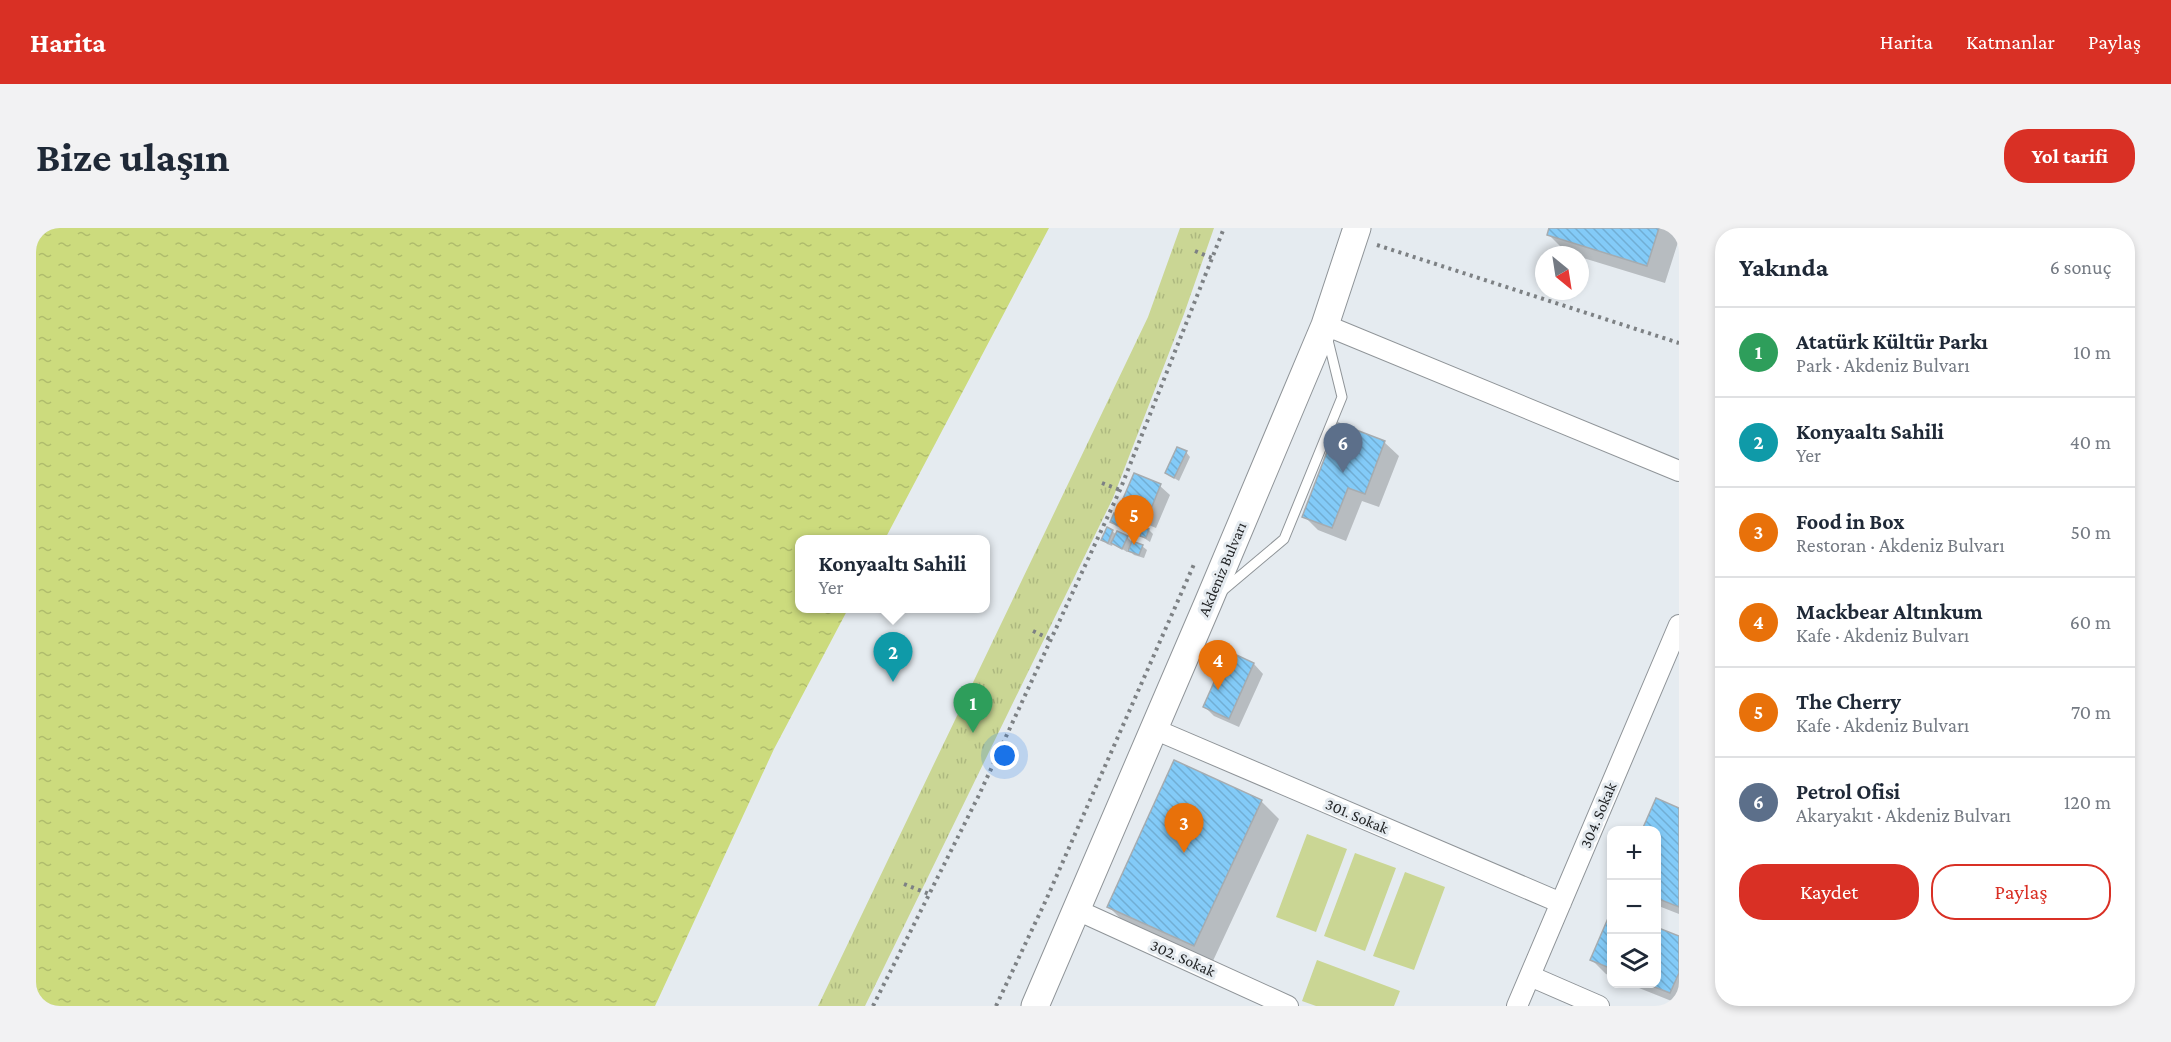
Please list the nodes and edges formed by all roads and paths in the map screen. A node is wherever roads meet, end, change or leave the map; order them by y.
1 (1224, 228) edge
2 (1356, 233) edge
3 (1195, 251) dead end
4 (1212, 258) junction
5 (1325, 325) junction
6 (1679, 343) edge
7 (1679, 471) edge
8 (1102, 483) dead end
9 (1120, 490) junction
10 (1198, 553) dead end
11 (1208, 603) junction
12 (1679, 625) edge
13 (1033, 631) dead end
14 (1050, 639) junction
15 (1154, 729) junction
16 (904, 884) dead end
17 (929, 894) junction
18 (1561, 903) junction
19 (1077, 910) junction
20 (1530, 976) junction
21 (873, 1006) edge
22 (996, 1006) edge
23 (1035, 1006) edge
24 (1288, 1006) edge
25 (1517, 1006) edge
26 (1599, 1006) edge

1 - 4 path
2 - 5 main road, Akdeniz Bulvarı
2 - 6 path
3 - 4 path
4 - 9 path
5 - 7 street
5 - 11 main road, Akdeniz Bulvarı
5 - 11 lane
8 - 9 path
9 - 14 path
10 - 22 path
11 - 15 main road, Akdeniz Bulvarı
12 - 18 street, 304. Sokak
13 - 14 path
14 - 17 path
15 - 18 street, 301. Sokak
15 - 19 main road, Akdeniz Bulvarı
16 - 17 path
17 - 21 path
18 - 20 street, 304. Sokak
19 - 23 main road, Akdeniz Bulvarı
19 - 24 street, 302. Sokak
20 - 25 street, 304. Sokak
20 - 26 street

